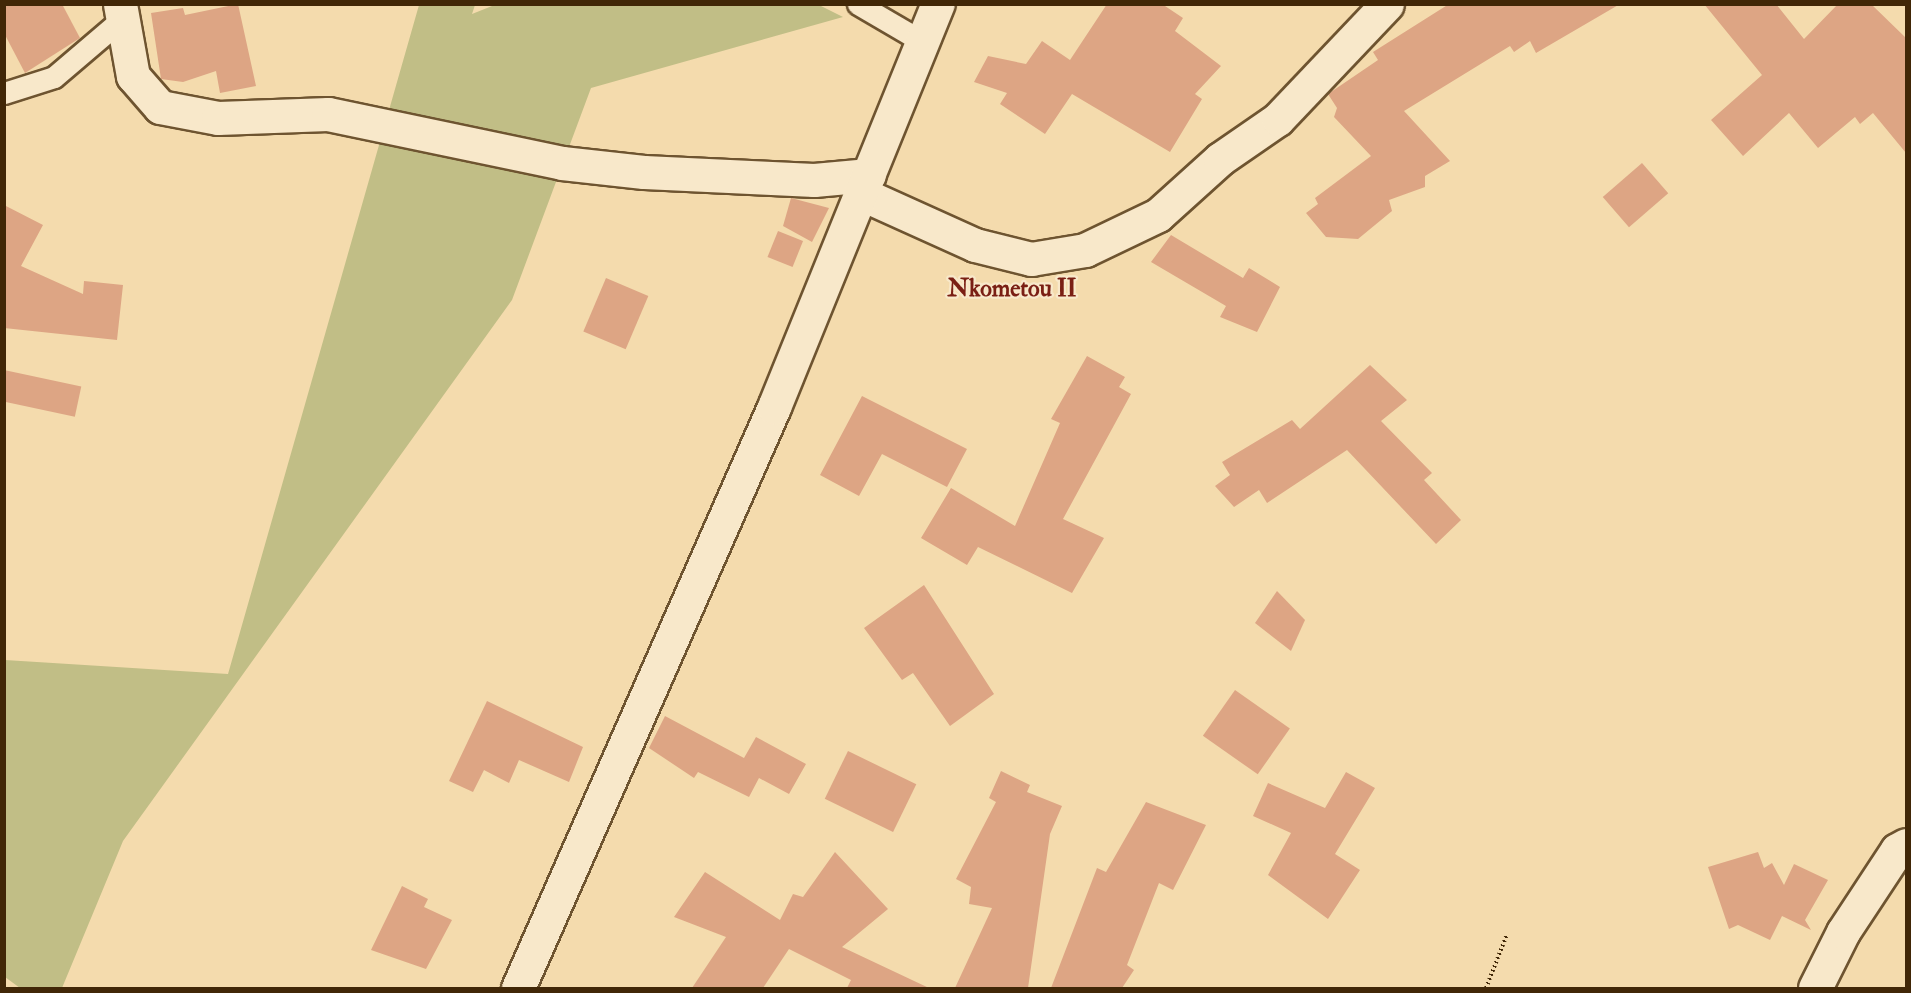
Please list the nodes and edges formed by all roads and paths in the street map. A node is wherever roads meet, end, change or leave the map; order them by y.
1 (858, 4) edge
2 (938, 4) edge
3 (1387, 4) edge
4 (121, 11) edge
5 (923, 42) junction
6 (4, 93) edge
7 (865, 184) junction
8 (1906, 845) edge
9 (1508, 934) dead end
10 (518, 988) edge
11 (1486, 988) edge
12 (1815, 988) edge

1 - 5 lane
2 - 5 street
3 - 7 street
4 - 6 lane
4 - 7 street
5 - 7 street
7 - 10 street
8 - 12 street
9 - 11 path

